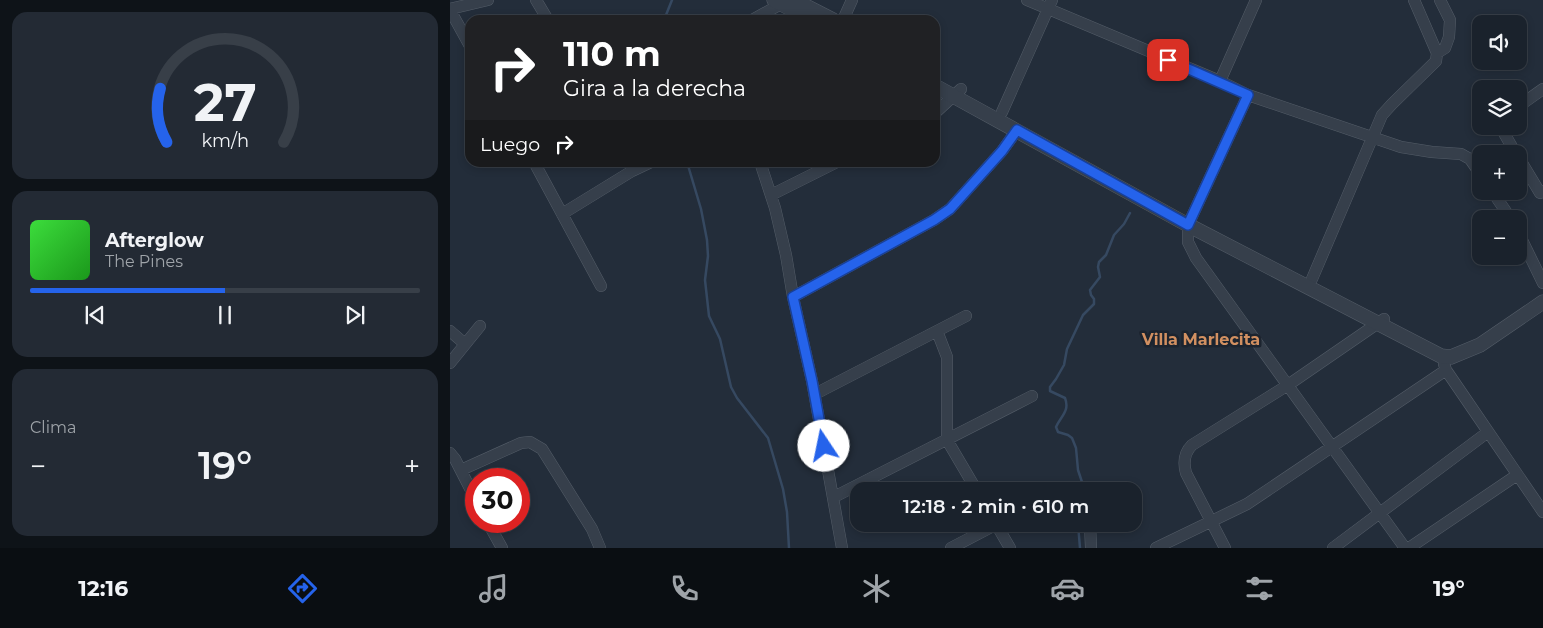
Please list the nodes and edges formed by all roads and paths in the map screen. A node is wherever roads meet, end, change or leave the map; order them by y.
1 (488, 0) edge
2 (536, 0) edge
3 (852, 0) edge
4 (1028, 0) edge
5 (1256, 0) edge
6 (1414, 0) edge
7 (1440, 0) edge
8 (1050, 4) edge
9 (778, 7) edge
10 (450, 9) edge
11 (545, 15) edge
12 (762, 15) edge
13 (798, 15) edge
14 (811, 15) edge
15 (845, 15) edge
16 (465, 37) edge
17 (1437, 53) junction
18 (940, 80) edge
19 (1220, 82) junction
20 (940, 88) edge
21 (1543, 89) edge
22 (957, 93) junction
23 (1248, 95) junction
24 (1527, 100) edge
25 (940, 108) edge
26 (1002, 112) junction
27 (1017, 130) junction
28 (1373, 136) junction
29 (1472, 161) edge
30 (537, 167) edge
31 (631, 167) edge
32 (762, 167) edge
33 (826, 167) edge
34 (1527, 172) edge
35 (1543, 191) edge
36 (771, 195) junction
37 (562, 214) junction
38 (1190, 221) junction
39 (1527, 250) edge
40 (1312, 279) junction
41 (1543, 283) edge
42 (601, 286) dead end
43 (793, 297) junction
44 (1543, 302) edge
45 (966, 316) dead end
46 (1381, 321) junction
47 (480, 326) dead end
48 (937, 331) junction
49 (450, 332) edge
50 (465, 344) junction
51 (1442, 358) junction
52 (450, 363) edge
53 (1288, 384) junction
54 (815, 394) junction
55 (1032, 396) dead end
56 (1488, 432) junction
57 (947, 440) junction
58 (1332, 447) junction
59 (450, 452) edge
60 (461, 470) junction
61 (1517, 475) junction
62 (465, 478) edge
63 (972, 482) edge
64 (834, 498) junction
65 (1543, 512) edge
66 (1381, 514) junction
67 (1211, 520) junction
68 (981, 532) edge
69 (1001, 532) edge
70 (1090, 532) edge
71 (494, 533) edge
72 (502, 548) edge
73 (600, 548) edge
74 (842, 548) edge
75 (951, 548) edge
76 (1010, 548) edge
77 (1091, 548) edge
78 (1156, 548) edge
79 (1225, 548) edge
80 (1333, 548) edge
81 (1407, 548) edge

1 - 10 street
2 - 11 street
3 - 15 street
4 - 8 street
5 - 19 street
6 - 17 street
7 - 17 street
8 - 19 street
8 - 26 street
9 - 12 street
9 - 13 street
9 - 14 street
10 - 16 street
17 - 28 street
18 - 22 street
19 - 23 street
20 - 22 street
21 - 24 street
22 - 25 street
22 - 26 street
22 - 27 street
23 - 28 street
23 - 38 street
26 - 38 street
27 - 38 street
27 - 43 street
28 - 29 street
28 - 40 street
30 - 37 street
31 - 37 street
32 - 36 street
33 - 36 street
34 - 35 street
36 - 43 street
37 - 42 street
38 - 40 street
38 - 46 street
38 - 53 street
39 - 41 street
40 - 46 street
43 - 54 street
44 - 51 street
45 - 48 street
46 - 51 street
46 - 53 street
47 - 50 street
48 - 54 street
48 - 57 street
49 - 50 street
50 - 52 street
51 - 56 street
51 - 58 street
53 - 58 street
53 - 67 street
54 - 64 street
55 - 57 street
56 - 61 street
56 - 66 street
57 - 63 street
57 - 64 street
58 - 66 street
58 - 67 street
59 - 60 street
60 - 62 street
60 - 73 street
61 - 65 street
61 - 81 street
64 - 74 street
66 - 80 street
66 - 81 street
67 - 78 street
67 - 79 street
68 - 75 street
69 - 76 street
70 - 77 street
71 - 72 street

